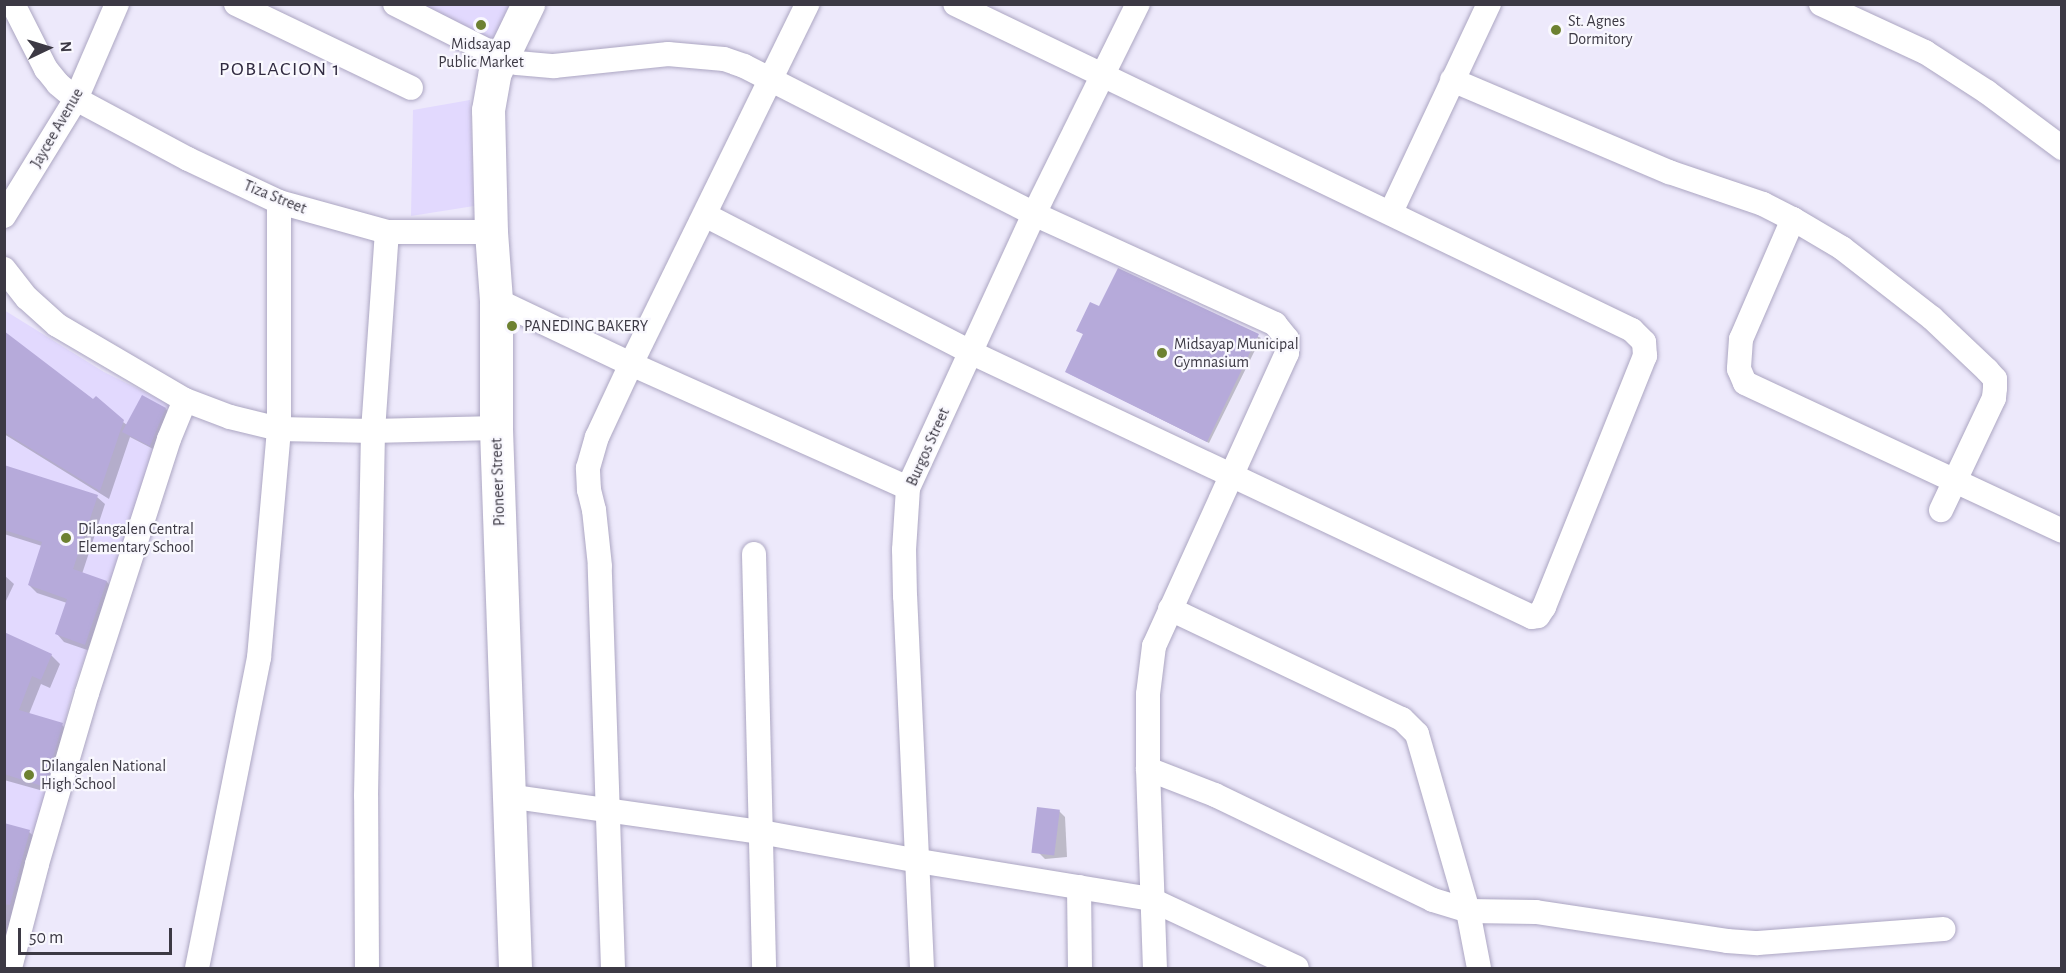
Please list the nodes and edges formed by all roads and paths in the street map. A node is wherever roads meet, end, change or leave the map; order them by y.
1 (13, 4) edge
2 (117, 4) edge
3 (236, 4) edge
4 (395, 4) edge
5 (528, 4) edge
6 (807, 4) edge
7 (955, 4) edge
8 (1138, 4) edge
9 (1489, 4) edge
10 (1821, 4) edge
11 (502, 58) junction
12 (1103, 76) junction
13 (771, 78) junction
14 (1452, 80) junction
15 (411, 88) dead end
16 (76, 99) junction
17 (2061, 148) edge
18 (279, 202) junction
19 (1391, 212) junction
20 (1034, 213) junction
21 (705, 215) junction
22 (4, 216) edge
23 (1793, 219) junction
24 (387, 232) junction
25 (490, 232) junction
26 (4, 269) edge
27 (496, 300) junction
28 (970, 352) junction
29 (630, 364) junction
30 (185, 400) junction
31 (496, 428) junction
32 (279, 429) junction
33 (373, 431) junction
34 (1230, 474) junction
35 (1955, 481) junction
36 (908, 488) junction
37 (1941, 510) dead end
38 (2061, 531) edge
39 (754, 554) dead end
40 (1170, 609) junction
41 (1148, 769) junction
42 (508, 796) junction
43 (607, 812) junction
44 (761, 832) junction
45 (919, 861) junction
46 (1078, 887) junction
47 (1150, 898) junction
48 (1468, 911) junction
49 (1943, 929) dead end
50 (613, 968) edge
51 (10, 969) edge
52 (197, 969) edge
53 (367, 969) edge
54 (515, 969) edge
55 (764, 969) edge
56 (922, 969) edge
57 (1080, 969) edge
58 (1155, 969) edge
59 (1297, 969) edge
60 (1479, 969) edge

1 - 16 street, Tiza Street
2 - 16 street, Jaycee Avenue
3 - 15 street
4 - 11 street
5 - 11 main road, Pioneer Street
6 - 13 street
7 - 12 street
8 - 12 street, Burgos Street
9 - 14 street
10 - 17 street
11 - 13 street
11 - 25 main road, Pioneer Street
12 - 19 street
12 - 20 street, Burgos Street
13 - 20 street
13 - 21 street
14 - 19 street
14 - 23 street
16 - 18 street, Tiza Street
16 - 22 street, Jaycee Avenue
18 - 24 street, Tiza Street
18 - 32 street
19 - 34 street
20 - 28 street, Burgos Street
20 - 34 street
21 - 28 street
21 - 29 street
23 - 35 street
23 - 35 street
24 - 25 street, Tiza Street
24 - 33 street
25 - 27 main road, Pioneer Street
26 - 30 street
27 - 29 street
27 - 31 main road, Pioneer Street
28 - 34 street
28 - 36 street, Burgos Street
29 - 36 street
29 - 43 street
30 - 32 street
30 - 51 street
31 - 33 street
31 - 42 main road, Pioneer Street
32 - 33 street
32 - 52 street
33 - 53 street
34 - 40 street
35 - 37 street
35 - 38 street
36 - 45 street, Burgos Street
39 - 44 street
40 - 41 street
40 - 48 street
41 - 47 street
41 - 48 street
42 - 43 street
42 - 54 main road, Pioneer Street
43 - 44 street
43 - 50 street
44 - 45 street
44 - 55 street
45 - 46 street
45 - 56 street, Burgos Street
46 - 47 street
46 - 57 street
47 - 58 street
47 - 59 street
48 - 49 street
48 - 60 street

